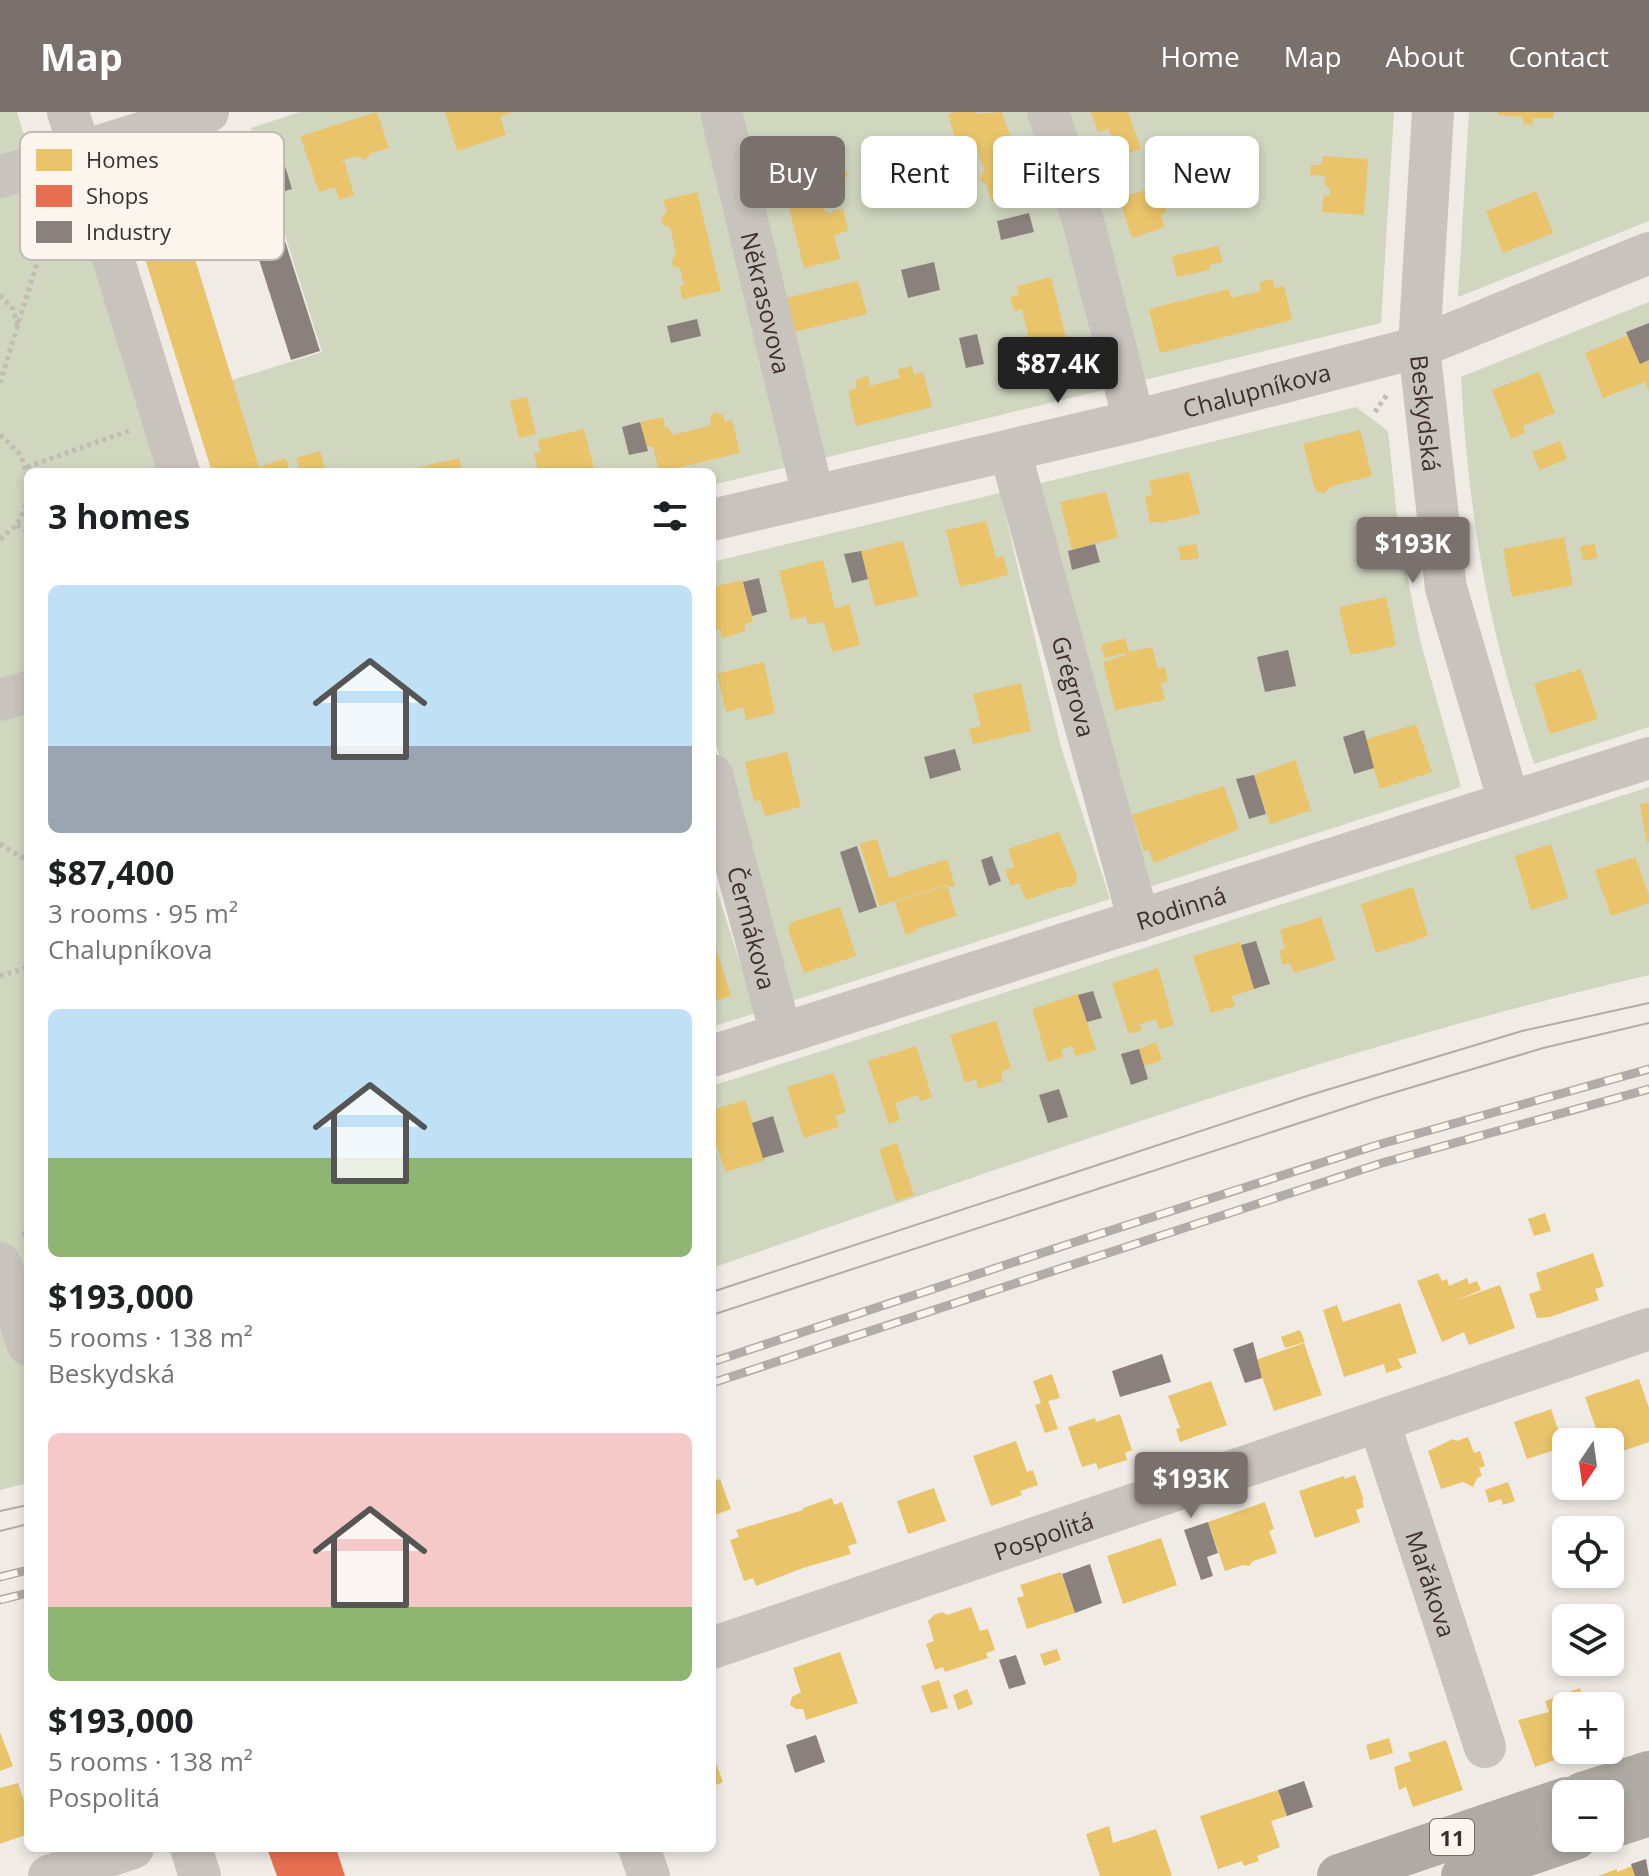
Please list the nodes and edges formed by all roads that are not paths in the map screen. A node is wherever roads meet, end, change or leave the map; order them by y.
1 (68, 112) edge
2 (208, 112) edge
3 (721, 112) edge
4 (1048, 112) edge
5 (1433, 112) edge
6 (74, 132) edge
7 (166, 132) edge
8 (20, 175) edge
9 (0, 177) edge
10 (1649, 253) edge
11 (113, 260) edge
12 (1419, 347) junction
13 (1134, 421) junction
14 (1010, 451) junction
15 (178, 468) edge
16 (813, 495) junction
17 (716, 519) edge
18 (24, 693) edge
19 (0, 700) edge
20 (1649, 758) edge
21 (716, 790) edge
22 (1509, 802) junction
23 (1139, 921) junction
24 (781, 1034) junction
25 (716, 1055) edge
26 (9, 1281) edge
27 (1649, 1329) edge
28 (24, 1332) edge
29 (1379, 1422) junction
30 (716, 1647) edge
31 (1485, 1747) dead end
32 (1649, 1773) edge
33 (1624, 1781) edge
34 (1552, 1804) edge
35 (1649, 1814) edge
36 (1624, 1822) edge
37 (1552, 1846) edge
38 (121, 1852) edge
39 (192, 1852) edge
40 (640, 1852) edge
41 (49, 1876) edge
42 (200, 1876) edge
43 (649, 1876) edge
44 (1339, 1876) edge
45 (1463, 1876) edge

1 - 6 street
2 - 7 street
3 - 16 street, Někrasovova
4 - 13 street
5 - 12 street, Beskydská
8 - 9 street
10 - 12 street, Chalupníkova
11 - 15 street
12 - 13 street, Chalupníkova
12 - 22 street, Beskydská
13 - 14 street, Chalupníkova
14 - 16 street, Chalupníkova
14 - 23 street, Grégrova
16 - 17 street, Chalupníkova
18 - 19 street
20 - 22 street, Rodinná
21 - 24 street, Čermákova
22 - 23 street, Rodinná
23 - 24 street, Rodinná
24 - 25 street, Rodinná
26 - 28 street
27 - 29 street, Pospolitá
29 - 30 street, Pospolitá
29 - 31 street, Mařákova
32 - 33 highway
34 - 44 highway, 11
35 - 36 highway
37 - 45 highway, 11
38 - 41 street
39 - 42 street
40 - 43 street

